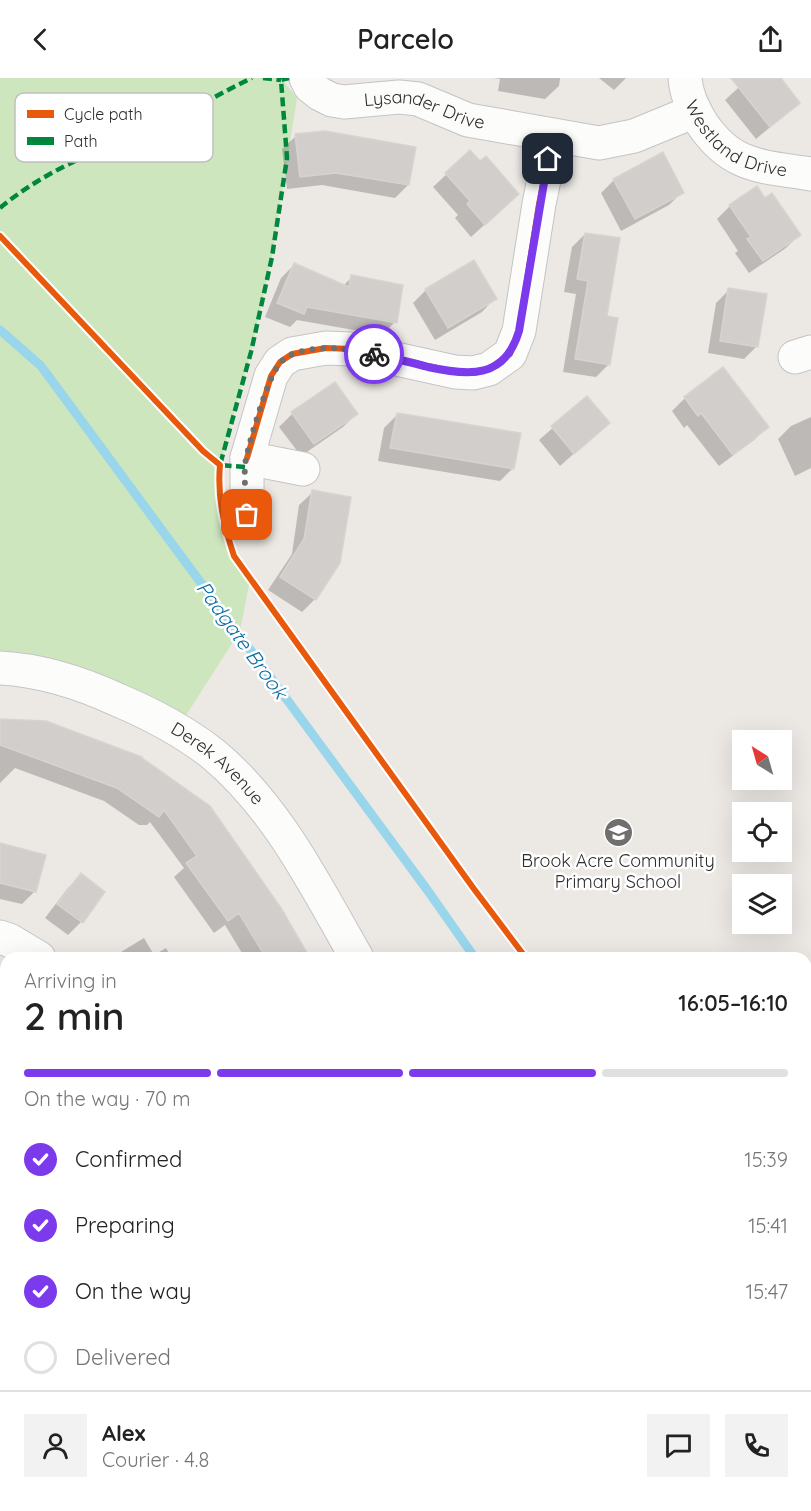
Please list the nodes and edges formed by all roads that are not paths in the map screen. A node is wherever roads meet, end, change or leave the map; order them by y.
1 (306, 78) edge
2 (686, 78) edge
3 (694, 111) junction
4 (553, 136) junction
5 (811, 174) edge
6 (246, 458) junction
7 (303, 469) dead end
8 (247, 515) dead end
9 (0, 668) edge
10 (0, 937) edge
11 (29, 952) edge
12 (354, 952) edge

1 - 4 street, Lysander Drive
2 - 3 street, Westland Drive
3 - 4 street, Lysander Drive
3 - 5 street, Westland Drive
4 - 6 street
6 - 7 street
6 - 8 street
9 - 12 street, Derek Avenue
10 - 11 street

